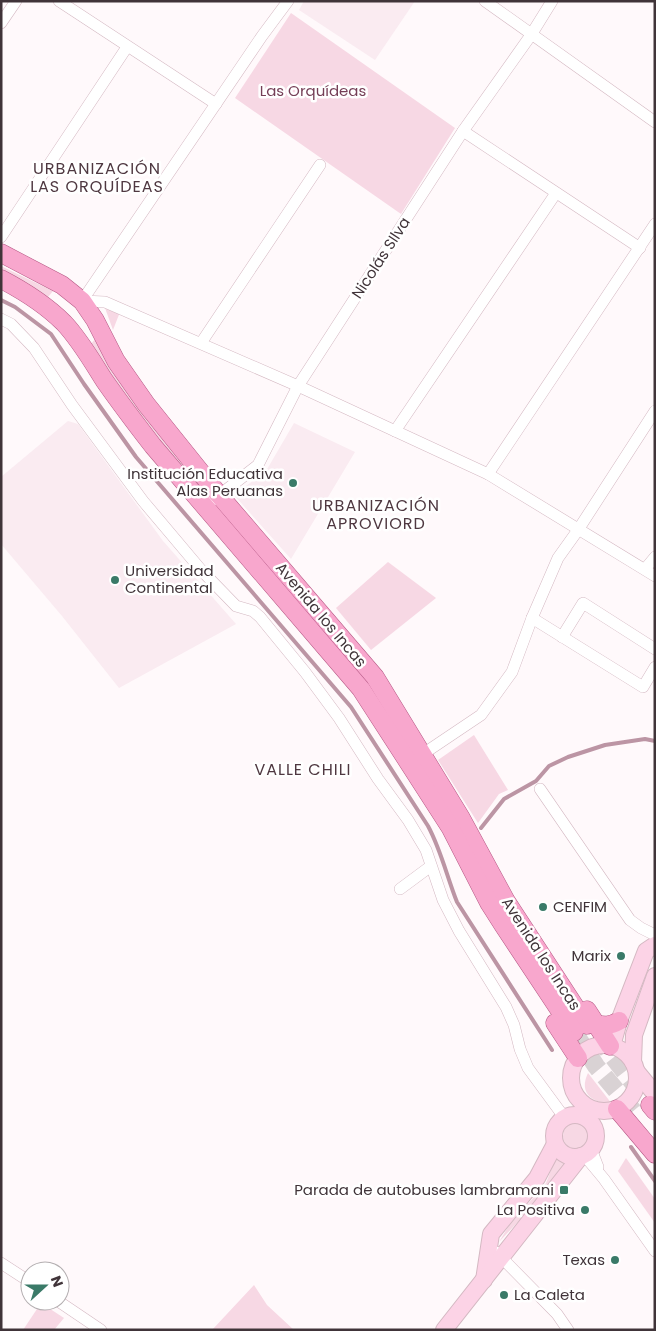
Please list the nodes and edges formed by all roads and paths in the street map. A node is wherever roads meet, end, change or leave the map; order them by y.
1 (16, 1) edge
2 (59, 1) edge
3 (288, 1) edge
4 (485, 1) edge
5 (552, 1) edge
6 (1, 23) edge
7 (531, 35) junction
8 (127, 47) junction
9 (216, 104) junction
10 (655, 122) edge
11 (463, 130) junction
12 (320, 165) dead end
13 (556, 193) junction
14 (655, 224) edge
15 (1, 238) edge
16 (640, 248) junction
17 (1, 253) edge
18 (3, 281) edge
19 (62, 285) junction
20 (82, 301) junction
21 (46, 307) junction
22 (1, 319) edge
23 (201, 343) junction
24 (122, 370) junction
25 (106, 382) junction
26 (298, 386) junction
27 (655, 411) edge
28 (395, 431) junction
29 (488, 474) junction
30 (219, 495) junction
31 (204, 507) junction
32 (578, 530) junction
33 (655, 557) edge
34 (650, 572) edge
35 (317, 609) junction
36 (532, 618) junction
37 (303, 620) junction
38 (562, 637) junction
39 (655, 649) edge
40 (655, 667) edge
41 (416, 758) junction
42 (540, 789) dead end
43 (456, 823) junction
44 (431, 866) junction
45 (400, 889) dead end
46 (655, 935) edge
47 (655, 945) edge
48 (655, 976) edge
49 (619, 1021) junction
50 (586, 1027) junction
51 (611, 1046) junction
52 (578, 1058) junction
53 (635, 1067) junction
54 (576, 1095) junction
55 (649, 1107) edge
56 (616, 1109) junction
57 (563, 1118) junction
58 (655, 1138) edge
59 (555, 1144) junction
60 (587, 1151) junction
61 (655, 1154) edge
62 (489, 1245) junction
63 (655, 1251) edge
64 (502, 1258) junction
65 (1, 1263) edge
66 (20, 1275) edge
67 (484, 1280) junction
68 (70, 1309) edge
69 (101, 1330) edge
70 (444, 1330) edge
71 (568, 1330) edge

1 - 6 street
2 - 8 street
3 - 9 street
4 - 7 street
5 - 7 street, Nicolás SIlva
7 - 10 street
7 - 11 street, Nicolás SIlva
8 - 9 street
8 - 15 street
9 - 20 street
11 - 13 street
11 - 26 street, Nicolás SIlva
12 - 23 street
13 - 16 street
13 - 28 street
14 - 16 street
16 - 29 street
17 - 19 main road, Avenida los Incas
18 - 21 main road, Avenida los Incas
19 - 20 main road, Avenida los Incas
19 - 21 main road
20 - 23 street
20 - 24 main road, Avenida los Incas
21 - 25 main road, Avenida los Incas
22 - 44 street
23 - 26 street
24 - 25 main road
24 - 30 main road, Avenida los Incas
25 - 31 main road, Avenida los Incas
26 - 28 street
26 - 30 street, Nicolás SIlva
27 - 32 street
28 - 29 street
29 - 32 street
30 - 31 street, Nicolás SIlva
30 - 35 main road, Avenida los Incas
31 - 37 main road, Avenida los Incas
32 - 34 street
32 - 36 street
33 - 34 street
35 - 37 main road
35 - 41 main road, Avenida los Incas
36 - 38 street
36 - 41 street
37 - 41 main road, Avenida los Incas
38 - 39 street
38 - 40 street
41 - 43 main road, Avenida los Incas
42 - 46 street
43 - 50 main road
43 - 50 main road, Avenida los Incas
43 - 52 main road
44 - 45 street
44 - 57 street
47 - 49 main road
48 - 53 main road
49 - 50 main road
49 - 51 main road
50 - 51 main road
51 - 52 main road
51 - 53 main road
52 - 54 main road
53 - 55 main road
53 - 56 main road
54 - 56 main road
54 - 57 main road
55 - 58 main road
56 - 60 main road
56 - 61 main road
57 - 59 main road
57 - 60 main road
59 - 60 main road
59 - 62 main road
60 - 63 street
60 - 64 main road
62 - 64 street
62 - 67 main road
64 - 67 main road
64 - 71 street
65 - 66 street
67 - 70 main road
68 - 69 street

